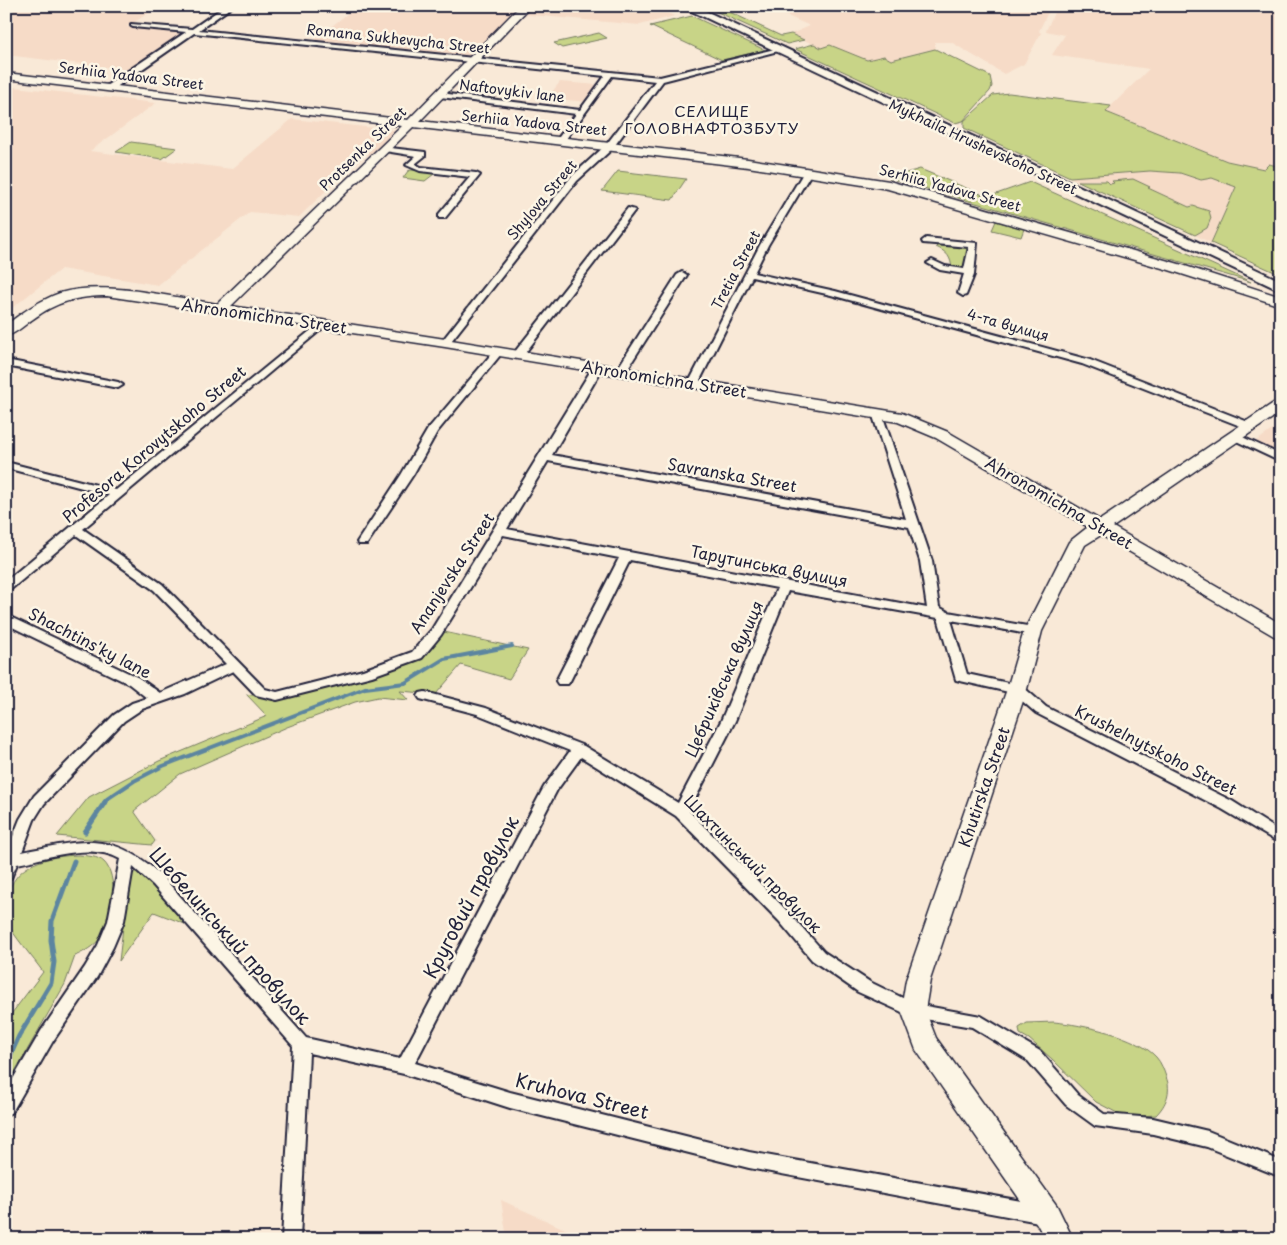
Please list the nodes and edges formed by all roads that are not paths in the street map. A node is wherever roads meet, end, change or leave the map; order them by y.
1 (230, 6) edge
2 (526, 6) edge
3 (686, 6) edge
4 (133, 25) dead end
5 (196, 30) junction
6 (779, 50) junction
7 (475, 59) junction
8 (610, 74) junction
9 (6, 76) edge
10 (660, 79) junction
11 (110, 88) junction
12 (440, 95) junction
13 (582, 112) junction
14 (410, 124) junction
15 (560, 141) junction
16 (609, 147) junction
17 (385, 149) junction
18 (808, 172) junction
19 (630, 210) dead end
20 (442, 216) dead end
21 (926, 241) dead end
22 (932, 263) dead end
23 (968, 272) junction
24 (749, 274) junction
25 (682, 275) dead end
26 (1281, 287) edge
27 (963, 292) dead end
28 (1281, 302) edge
29 (220, 310) junction
30 (321, 325) junction
31 (6, 332) edge
32 (445, 343) junction
33 (497, 353) junction
34 (518, 355) junction
35 (6, 363) edge
36 (597, 369) junction
37 (621, 371) junction
38 (692, 384) junction
39 (118, 386) dead end
40 (1281, 405) edge
41 (877, 413) junction
42 (1244, 432) junction
43 (545, 457) junction
44 (1281, 459) edge
45 (6, 465) edge
46 (118, 494) junction
47 (914, 524) junction
48 (1100, 527) junction
49 (76, 530) junction
50 (500, 531) junction
51 (363, 542) dead end
52 (626, 556) junction
53 (784, 586) junction
54 (6, 587) edge
55 (943, 614) junction
56 (6, 619) edge
57 (1032, 632) junction
58 (1281, 632) edge
59 (235, 665) junction
60 (563, 681) dead end
61 (1017, 690) junction
62 (425, 696) dead end
63 (157, 698) junction
64 (579, 749) junction
65 (681, 812) junction
66 (1281, 839) edge
67 (128, 856) junction
68 (8, 865) edge
69 (913, 1010) junction
70 (301, 1044) junction
71 (404, 1067) junction
72 (6, 1107) edge
73 (1281, 1169) edge
74 (1046, 1215) junction
75 (292, 1239) edge
76 (1059, 1239) edge

1 - 5 street
2 - 7 street, Protsenka Street
3 - 6 main road, Mykhaila Hrushevskoho Street
4 - 5 street, Romana Sukhevycha Street
5 - 7 street, Romana Sukhevycha Street
5 - 11 street
6 - 10 street
6 - 26 main road, Mykhaila Hrushevskoho Street
7 - 8 street, Romana Sukhevycha Street
7 - 12 street, Protsenka Street
8 - 10 street, Romana Sukhevycha Street
8 - 13 street, Naftovykiv lane
9 - 11 street, Serhiia Yadova Street
10 - 16 street, Shylova Street
11 - 14 street, Serhiia Yadova Street
12 - 13 street, Naftovykiv lane
12 - 14 street, Protsenka Street
13 - 15 street, Naftovykiv lane
14 - 15 street, Serhiia Yadova Street
14 - 17 street, Protsenka Street
15 - 16 street, Serhiia Yadova Street
16 - 18 street, Serhiia Yadova Street
16 - 32 street, Shylova Street
17 - 20 street
17 - 29 street, Protsenka Street
18 - 24 street, Tretia Street
18 - 28 street, Serhiia Yadova Street
19 - 34 street
21 - 23 street
22 - 23 street
23 - 27 street
24 - 38 street, Tretia Street
24 - 42 street, 4-та вулиця
25 - 37 street
29 - 30 street, Ahronomichna Street
29 - 31 street, Ahronomichna Street
30 - 32 street, Ahronomichna Street
30 - 46 street, Profesora Korovytskoho Street
32 - 33 street, Ahronomichna Street
33 - 34 street, Ahronomichna Street
33 - 51 street
34 - 36 street, Ahronomichna Street
35 - 39 street
36 - 37 street, Ahronomichna Street
36 - 43 street, Ananjevska Street
37 - 38 street, Ahronomichna Street
38 - 41 street, Ahronomichna Street
40 - 42 street, Khutirska Street
41 - 47 street
41 - 48 street, Ahronomichna Street
42 - 44 street, 4-та вулиця
42 - 48 street, Khutirska Street
43 - 47 street, Savranska Street
43 - 50 street, Ananjevska Street
45 - 46 street
46 - 49 street, Profesora Korovytskoho Street
47 - 55 street
48 - 57 street, Khutirska Street
48 - 58 street, Ahronomichna Street
49 - 54 street, Profesora Korovytskoho Street
49 - 59 street
50 - 52 street, Тарутинська вулиця
50 - 59 street, Ananjevska Street
52 - 53 street, Тарутинська вулиця
52 - 60 street
53 - 55 street, Тарутинська вулиця
53 - 65 street, Цебриківська вулиця
55 - 57 street, Тарутинська вулиця
55 - 61 street
56 - 63 street, Shachtins'ky lane
57 - 61 street, Khutirska Street
59 - 63 street, Шебелинський провулок
61 - 66 street, Krushelnytskoho Street
61 - 69 street, Khutirska Street
62 - 64 street, Шахтинський провулок
63 - 68 street, Шебелинський провулок
64 - 65 street, Шахтинський провулок
64 - 71 street, Круговий провулок
65 - 69 street, Шахтинський провулок
67 - 68 street, Шебелинський провулок
67 - 70 street, Шебелинський провулок
67 - 72 street
69 - 73 street, Шахтинський провулок
69 - 74 street, Khutirska Street
70 - 71 street, Kruhova Street
70 - 75 street
71 - 74 street, Kruhova Street
74 - 76 street, Khutirska Street

